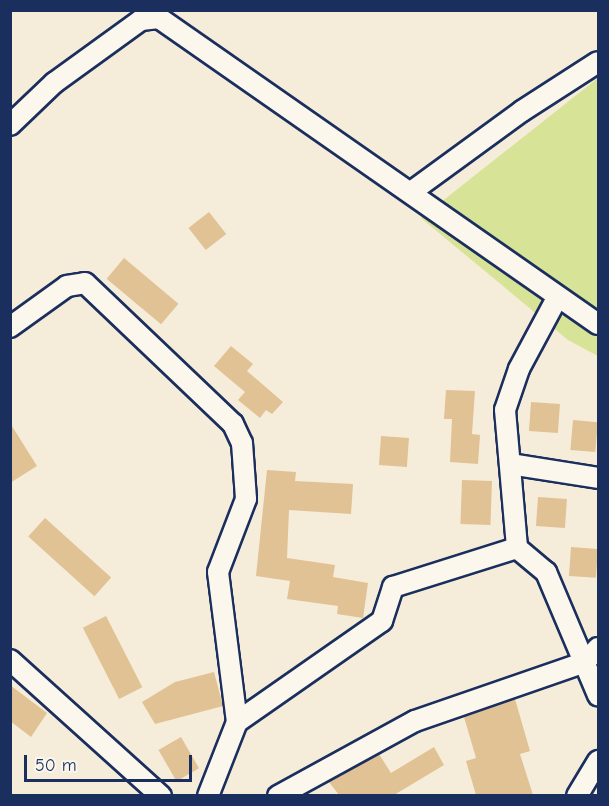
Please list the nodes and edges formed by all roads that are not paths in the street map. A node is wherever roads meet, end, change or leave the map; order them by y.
1 (140, 15) edge
2 (598, 62) edge
3 (10, 125) edge
4 (411, 192) junction
5 (557, 298) junction
6 (598, 324) edge
7 (10, 327) edge
8 (510, 465) junction
9 (598, 478) edge
10 (517, 548) junction
11 (592, 655) edge
12 (10, 660) edge
13 (598, 694) edge
14 (237, 722) junction
15 (598, 761) edge
16 (161, 795) edge
17 (208, 795) edge
18 (278, 795) edge
19 (577, 795) edge

1 - 3 street
1 - 4 street
2 - 4 street
4 - 5 street
5 - 6 street
5 - 8 street
7 - 14 street
8 - 9 street
8 - 10 street
10 - 11 street
10 - 14 street
11 - 13 street
11 - 18 street
12 - 16 street
14 - 17 street
15 - 19 street

